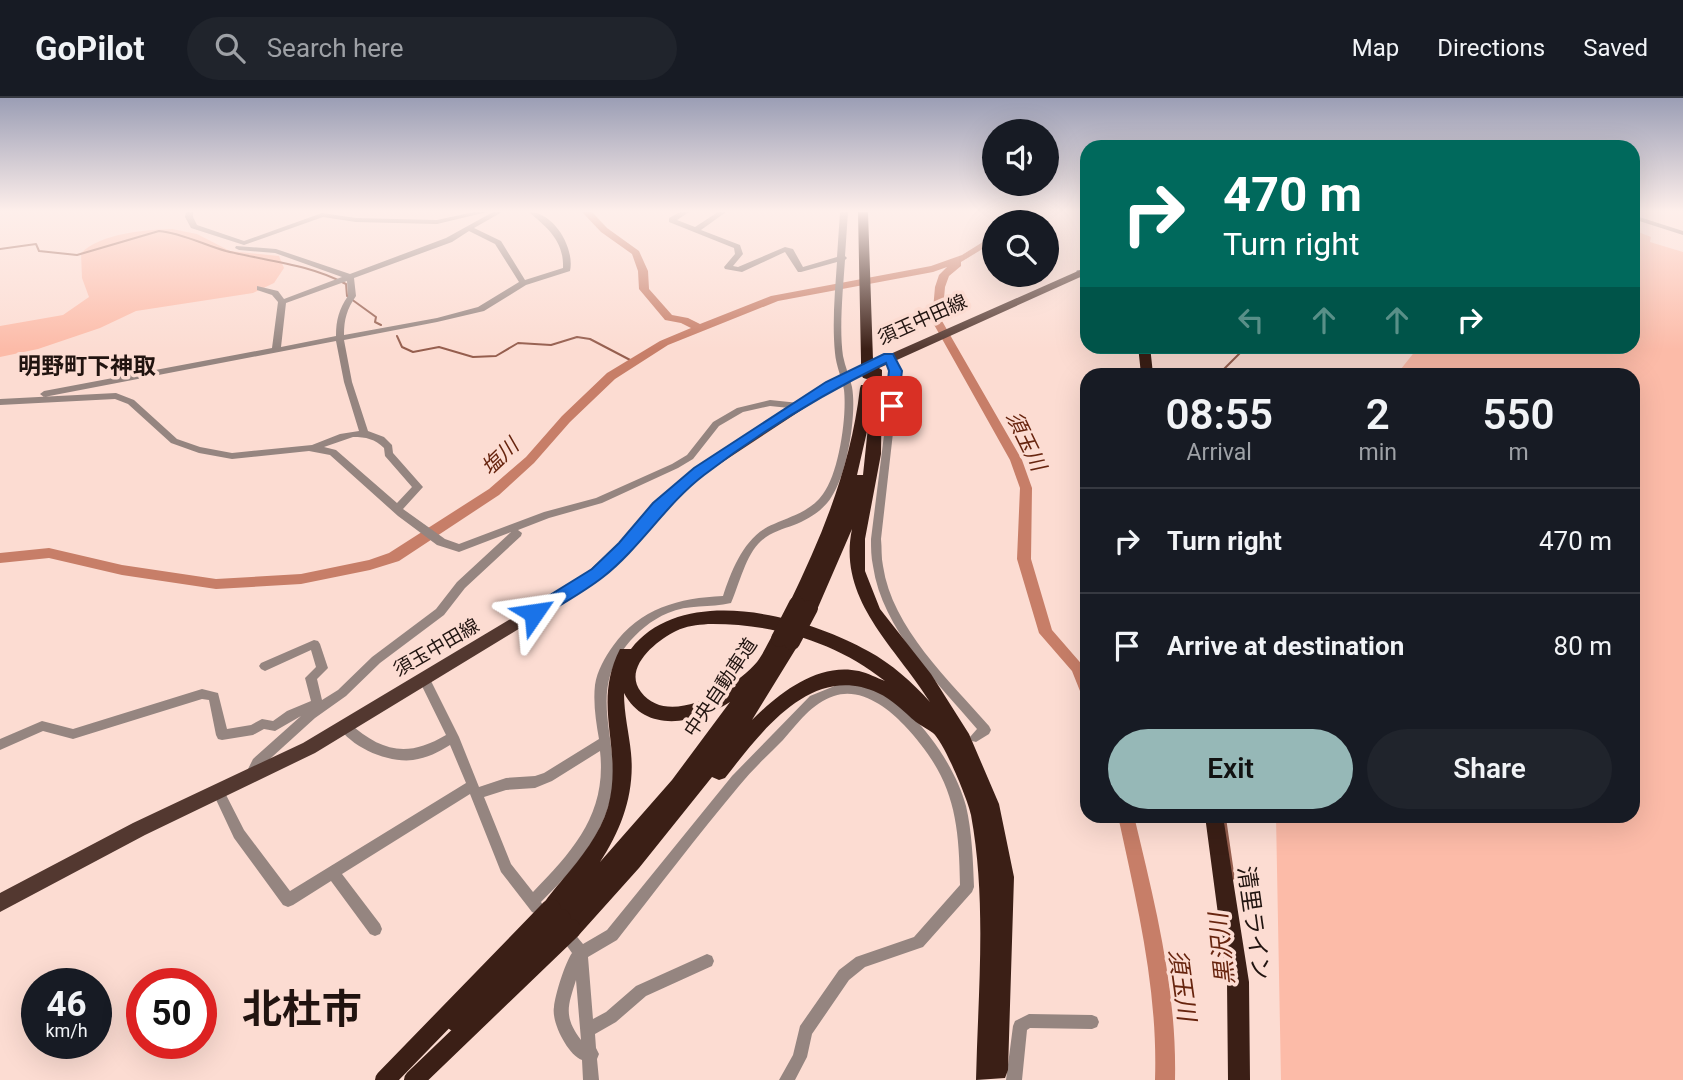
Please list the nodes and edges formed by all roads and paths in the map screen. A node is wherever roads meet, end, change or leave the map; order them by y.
1 (293, 258) edge
2 (398, 258) edge
3 (507, 258) edge
4 (567, 258) edge
5 (735, 258) edge
6 (765, 258) edge
7 (794, 258) edge
8 (868, 258) edge
9 (842, 260) joint
10 (1080, 276) edge
11 (345, 279) junction
12 (523, 283) junction
13 (260, 288) dead end
14 (282, 302) junction
15 (338, 339) junction
16 (276, 350) junction
17 (875, 363) junction
18 (844, 378) junction
19 (876, 396) junction
20 (0, 402) edge
21 (22, 402) junction
22 (799, 406) junction
23 (364, 433) junction
24 (325, 442) junction
25 (315, 448) junction
26 (388, 454) junction
27 (820, 504) junction
28 (399, 511) junction
29 (831, 511) dead end
30 (531, 521) junction
31 (803, 606) junction
32 (786, 641) junction
33 (265, 666) dead end
34 (765, 666) junction
35 (424, 678) junction
36 (319, 706) junction
37 (944, 708) junction
38 (344, 726) junction
39 (944, 734) junction
40 (453, 737) junction
41 (975, 737) dead end
42 (603, 743) junction
43 (0, 745) edge
44 (251, 775) junction
45 (474, 790) junction
46 (218, 791) junction
47 (1215, 823) edge
48 (663, 827) junction
49 (333, 873) junction
50 (0, 903) edge
51 (554, 915) junction
52 (375, 929) dead end
53 (581, 953) junction
54 (707, 961) dead end
55 (995, 965) junction
56 (1092, 1021) dead end
57 (590, 1028) junction
58 (592, 1054) junction
59 (385, 1080) edge
60 (392, 1080) edge
61 (414, 1080) edge
62 (591, 1080) edge
63 (787, 1080) edge
64 (987, 1080) edge
65 (997, 1080) edge
66 (1014, 1080) edge
67 (1239, 1080) edge

1 - 11 street
2 - 11 street
3 - 12 street
4 - 12 street
5 - 6 street
7 - 9 street
8 - 17 highway, 中央自動車道
9 - 18 street
10 - 17 main road, 須玉中田線
11 - 14 street
11 - 15 street
12 - 15 street
13 - 14 street
14 - 16 street
15 - 16 street
15 - 23 street
16 - 21 street
17 - 18 main road, 須玉中田線
17 - 19 highway, 中央自動車道
17 - 31 highway, 中央自動車道
17 - 41 street
18 - 22 main road, 須玉中田線
18 - 27 street
19 - 31 highway, 中央自動車道
19 - 37 highway
20 - 21 street
21 - 25 street
22 - 30 street
22 - 35 main road, 須玉中田線
23 - 24 street
23 - 26 street
24 - 25 street
24 - 26 street
25 - 28 street
26 - 28 street
27 - 29 street
27 - 42 street
28 - 30 street
30 - 36 street
31 - 32 highway, 中央自動車道, bridge
32 - 34 highway, 中央自動車道
32 - 48 highway, 中央自動車道
33 - 36 street
34 - 39 highway
34 - 51 highway, 中央自動車道
35 - 38 main road, 須玉中田線
35 - 40 street
36 - 43 street
36 - 44 street
37 - 51 highway
37 - 55 highway
38 - 40 street
38 - 44 main road, 須玉中田線
39 - 48 highway
39 - 55 highway
40 - 45 street
42 - 45 street
42 - 51 street
44 - 46 main road, 須玉中田線
45 - 49 street
45 - 51 street
46 - 49 street
46 - 50 main road, 須玉中田線
47 - 67 highway, 清里ライン
48 - 51 highway, 中央自動車道
49 - 52 street
51 - 53 street
51 - 59 highway, bridge
51 - 60 highway, 中央自動車道, bridge
51 - 61 highway, 中央自動車道, bridge
53 - 57 street
53 - 58 street
53 - 63 street
54 - 57 street
55 - 64 highway
55 - 65 highway
56 - 66 street
57 - 58 street
58 - 62 street

